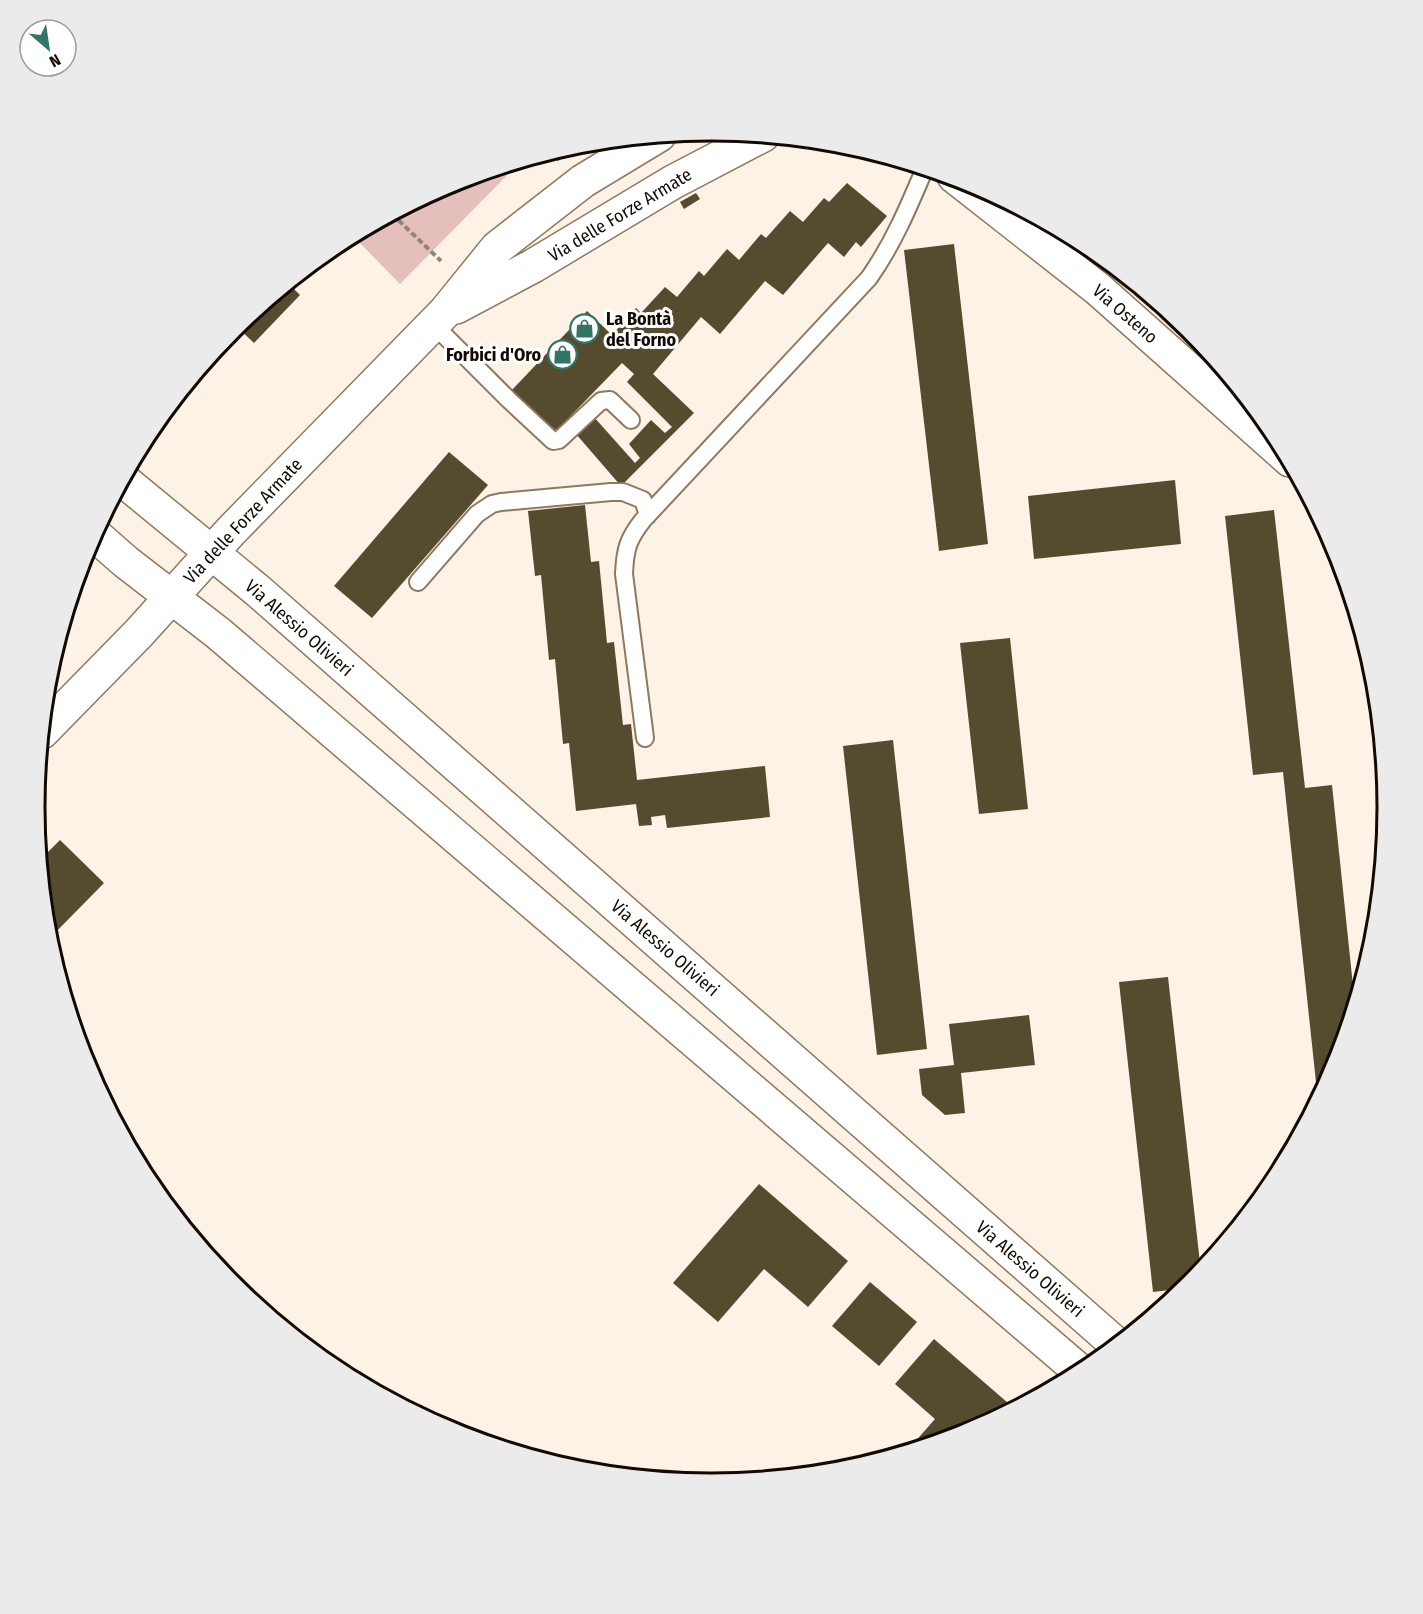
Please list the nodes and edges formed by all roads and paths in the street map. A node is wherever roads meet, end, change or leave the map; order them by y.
1 (750, 142) edge
2 (644, 144) edge
3 (922, 175) edge
4 (979, 197) edge
5 (398, 219) edge
6 (441, 261) dead end
7 (440, 318) junction
8 (631, 420) dead end
9 (1268, 441) edge
10 (129, 484) edge
11 (648, 515) junction
12 (101, 540) edge
13 (212, 552) junction
14 (418, 582) dead end
15 (173, 596) junction
16 (51, 723) edge
17 (645, 738) dead end
18 (1111, 1340) edge
19 (1074, 1366) edge

1 - 7 main road, Via delle Forze Armate
2 - 7 main road, Via delle Forze Armate
3 - 11 lane
4 - 9 main road, Via Osteno
5 - 6 path
7 - 8 lane
7 - 13 main road, Via delle Forze Armate
10 - 13 main road, Via Alessio Olivieri
11 - 14 lane
11 - 17 lane
12 - 15 main road
13 - 15 main road, Via delle Forze Armate
13 - 18 main road, Via Alessio Olivieri
15 - 16 main road, Via delle Forze Armate
15 - 19 main road

